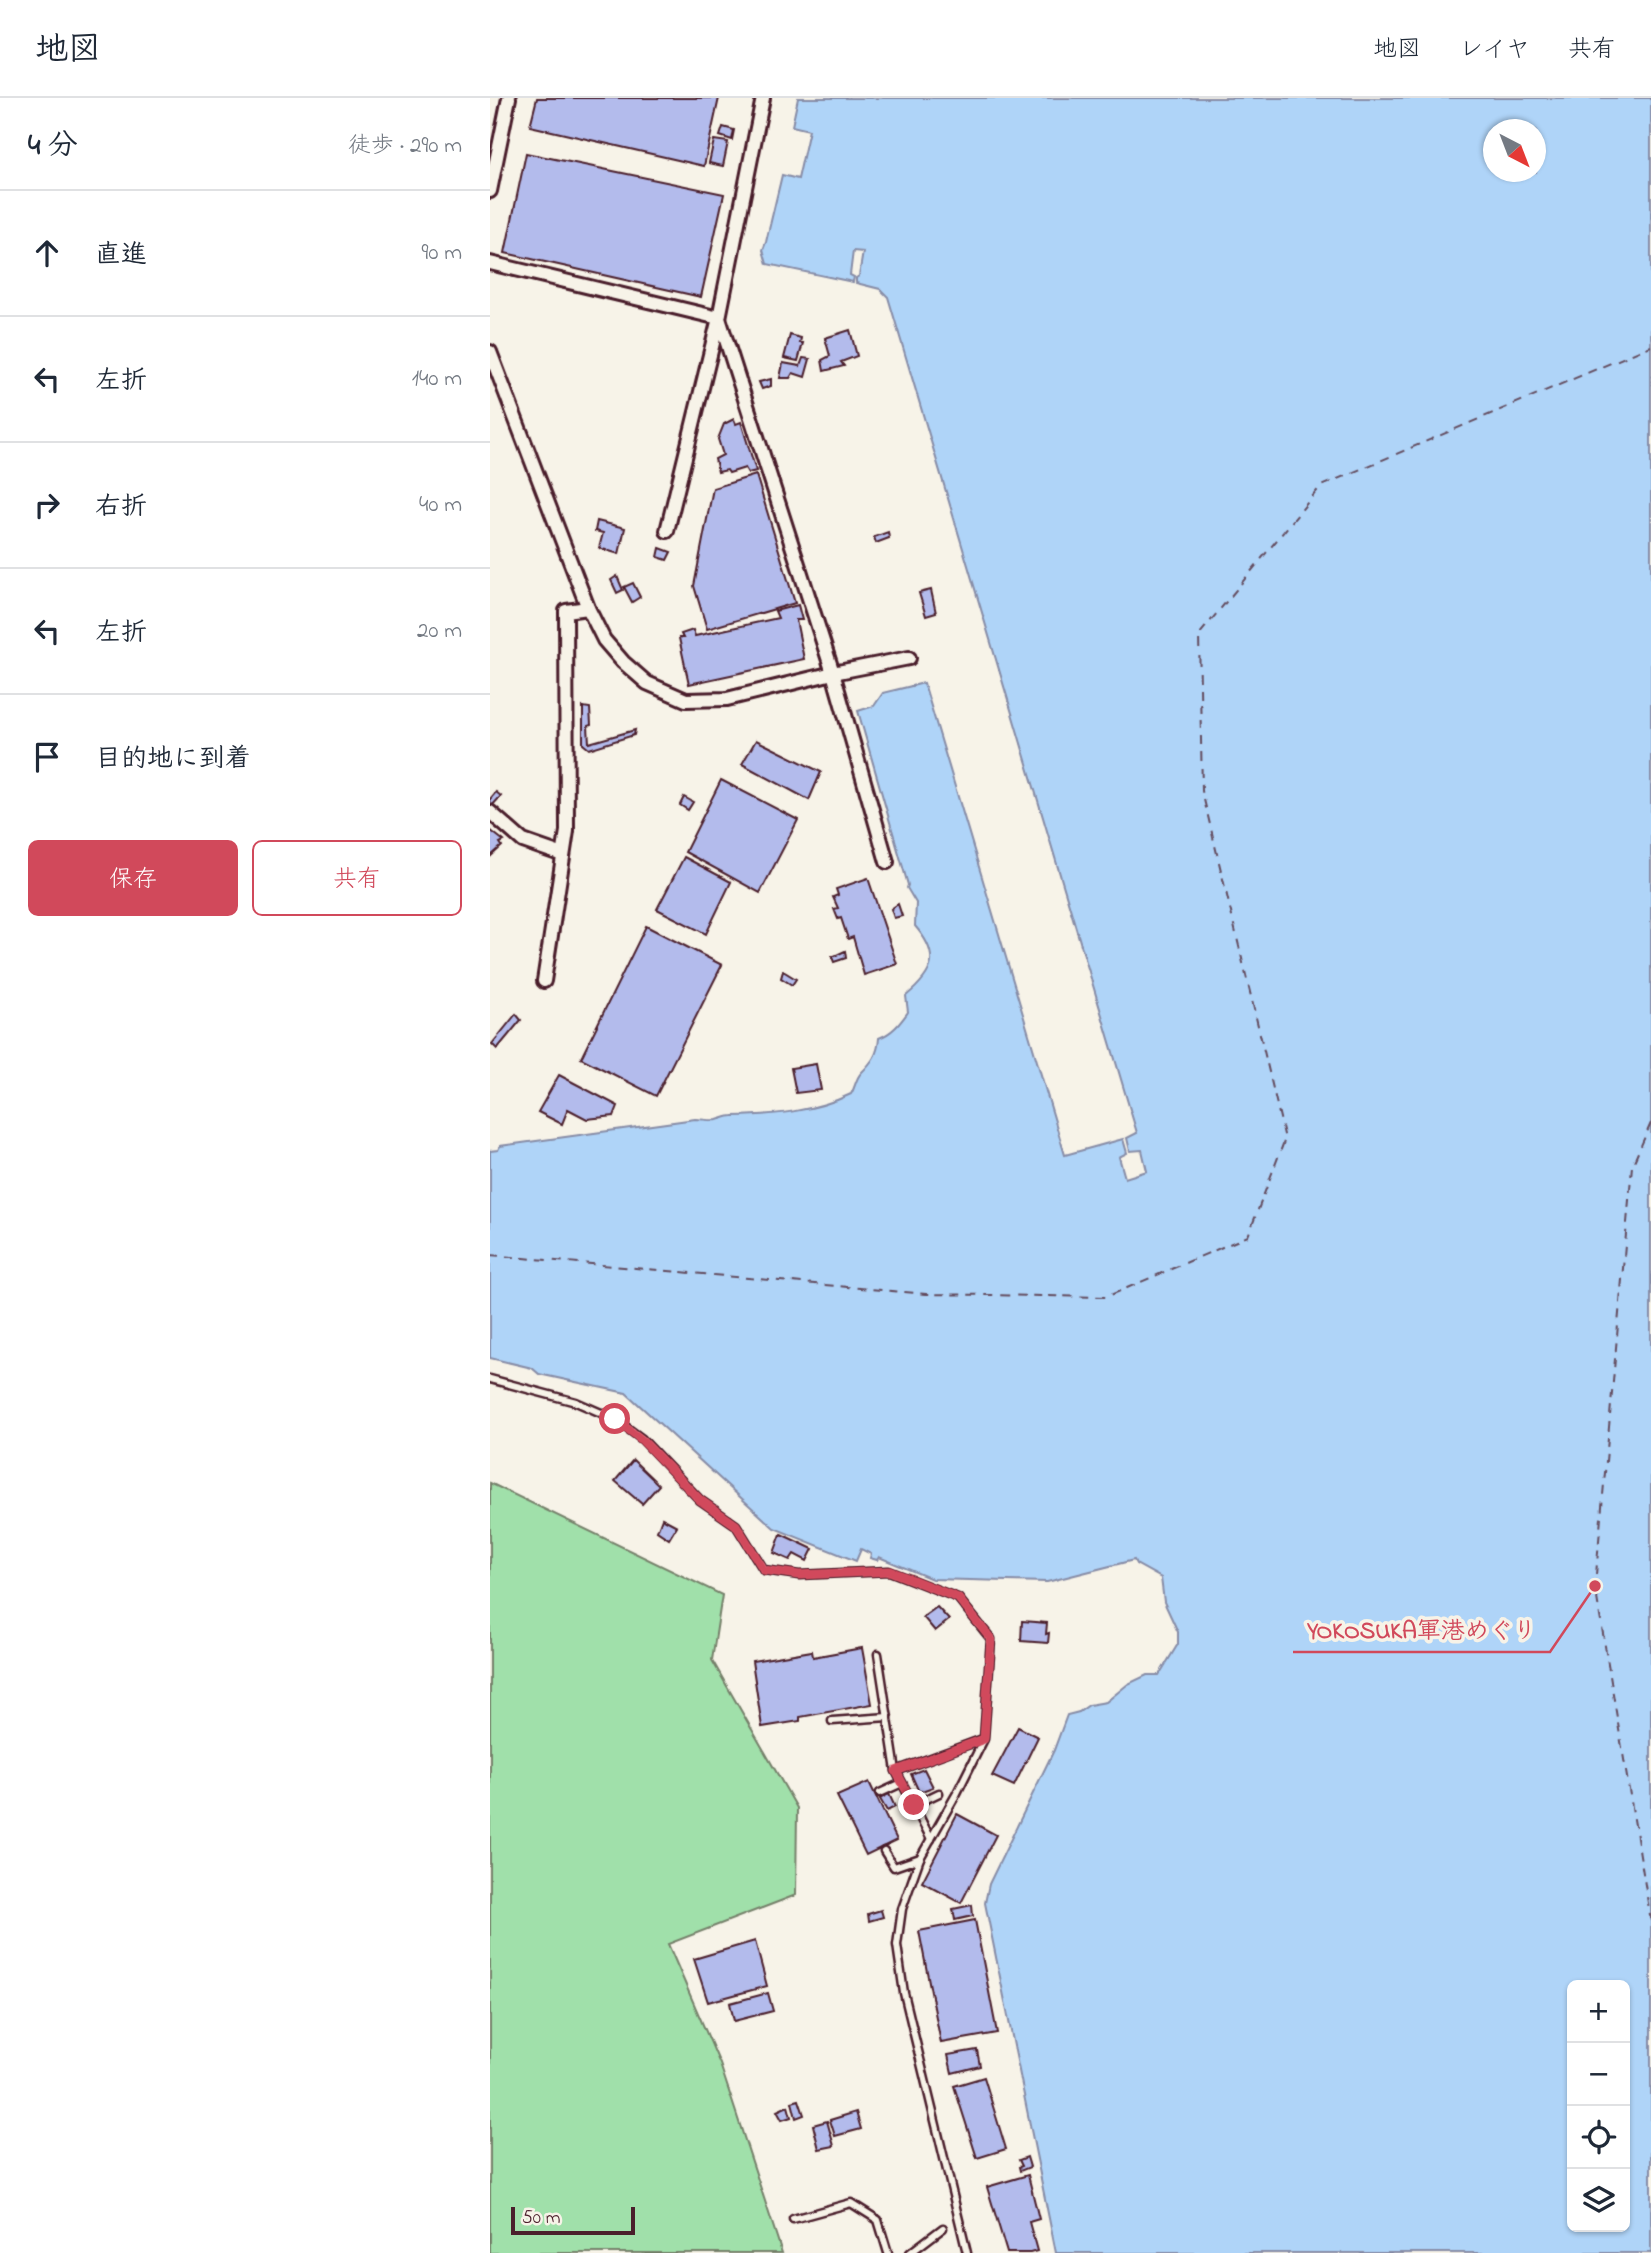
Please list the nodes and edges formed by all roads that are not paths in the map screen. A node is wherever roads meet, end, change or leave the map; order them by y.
1 (509, 98) edge
2 (763, 98) edge
3 (490, 191) edge
4 (490, 263) edge
5 (719, 318) junction
6 (490, 352) edge
7 (667, 531) dead end
8 (588, 608) junction
9 (909, 658) dead end
10 (833, 673) junction
11 (490, 812) edge
12 (563, 855) junction
13 (887, 862) dead end
14 (544, 981) dead end
15 (490, 1379) edge
16 (878, 1654) dead end
17 (888, 1717) junction
18 (832, 1721) dead end
19 (984, 1739) junction
20 (896, 1771) junction
21 (902, 1783) junction
22 (880, 1793) dead end
23 (939, 1793) dead end
24 (914, 1805) junction
25 (930, 1839) junction
26 (884, 1851) dead end
27 (920, 1858) junction
28 (793, 2219) dead end
29 (943, 2228) dead end
30 (888, 2253) edge
31 (910, 2253) edge
32 (967, 2253) edge

1 - 3 street
2 - 5 street
4 - 5 street
5 - 7 street
5 - 10 street
6 - 8 street
8 - 10 street
8 - 12 street
9 - 10 street
10 - 13 street
11 - 12 street
12 - 14 street
15 - 19 lane
16 - 17 lane
17 - 18 lane
17 - 20 lane
19 - 20 lane
19 - 25 lane
20 - 21 lane
21 - 22 lane
21 - 24 lane
23 - 24 lane
24 - 25 lane
25 - 27 lane
26 - 27 lane
27 - 32 lane
28 - 30 lane
29 - 31 lane

